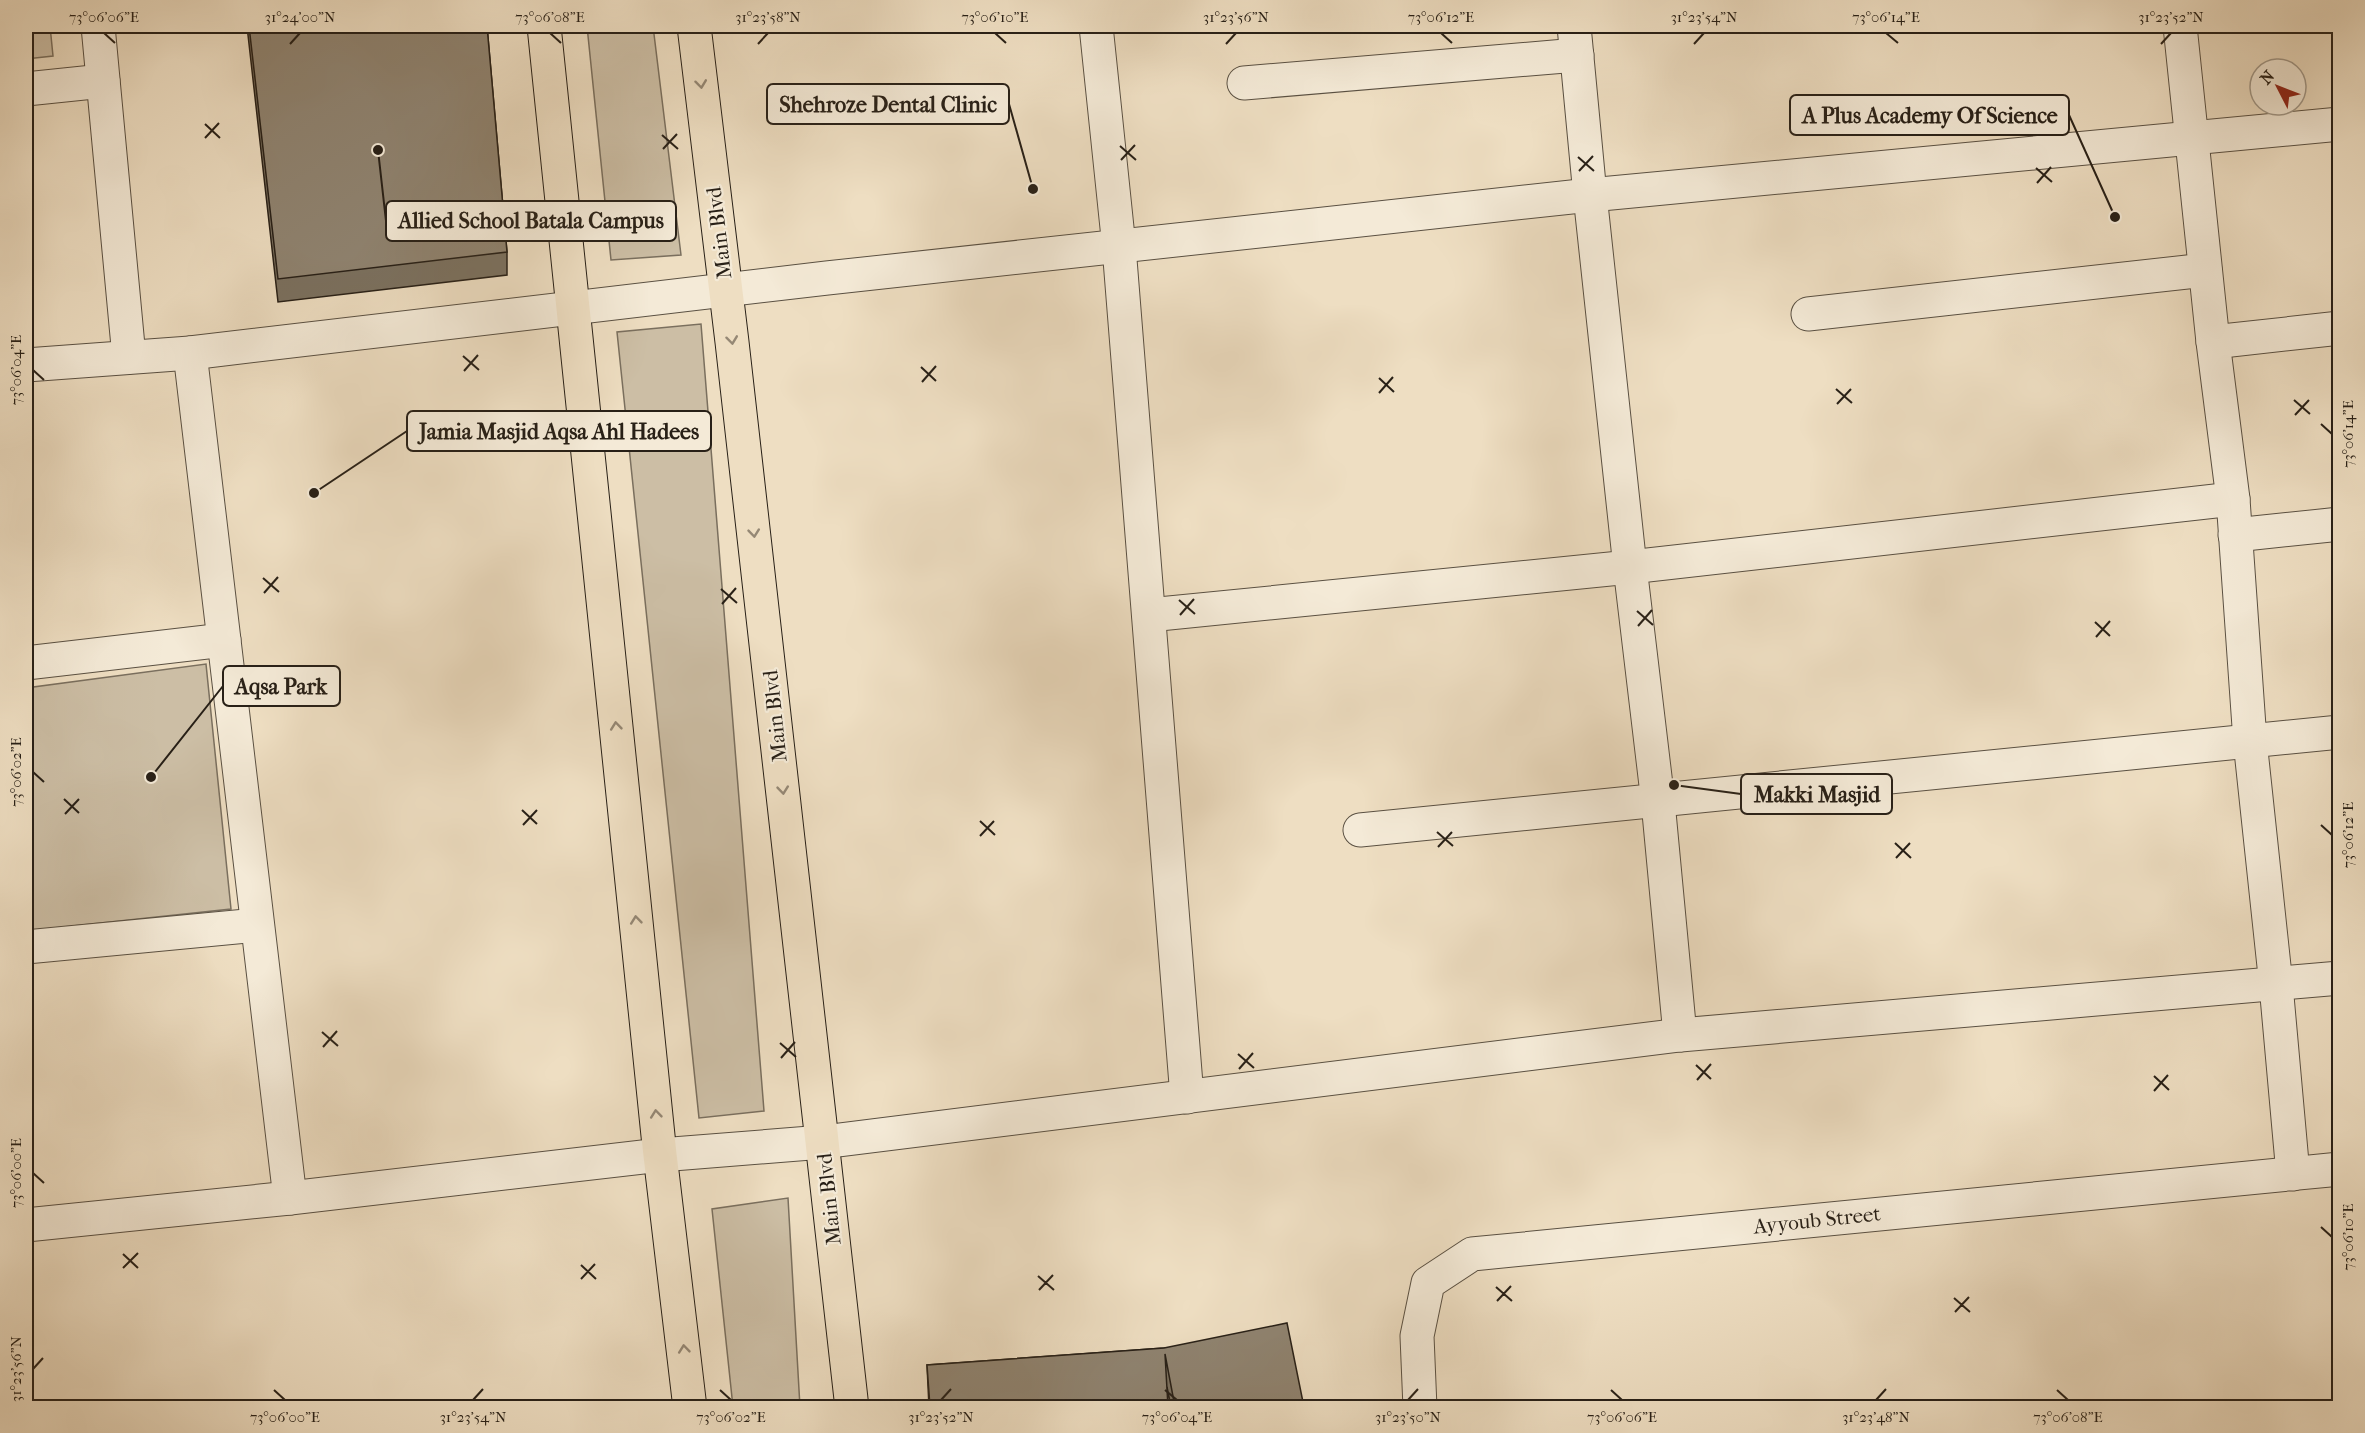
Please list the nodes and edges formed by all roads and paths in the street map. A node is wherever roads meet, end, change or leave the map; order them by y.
1 (98, 26) edge
2 (544, 26) edge
3 (694, 26) edge
4 (1096, 26) edge
5 (2180, 26) edge
6 (1576, 40) edge
7 (104, 81) junction
8 (1244, 83) dead end
9 (26, 89) edge
10 (2340, 124) edge
11 (2191, 139) junction
12 (1590, 195) junction
13 (1119, 247) junction
14 (2205, 270) junction
15 (726, 291) junction
16 (573, 308) junction
17 (1808, 314) dead end
18 (2340, 328) edge
19 (2213, 342) junction
20 (190, 353) junction
21 (129, 357) junction
22 (26, 365) edge
23 (2233, 499) junction
24 (2340, 524) edge
25 (2235, 535) junction
26 (1630, 567) junction
27 (1149, 615) junction
28 (224, 640) junction
29 (26, 663) edge
30 (2340, 732) edge
31 (2250, 741) junction
32 (1658, 802) junction
33 (1360, 830) dead end
34 (258, 925) junction
35 (26, 947) edge
36 (2340, 978) edge
37 (2276, 985) junction
38 (1680, 1035) junction
39 (1187, 1097) junction
40 (823, 1142) junction
41 (660, 1155) junction
42 (2340, 1168) edge
43 (2293, 1174) junction
44 (290, 1198) junction
45 (26, 1225) edge
46 (690, 1407) edge
47 (852, 1407) edge
48 (1420, 1407) edge

1 - 7 street
2 - 16 main road
3 -> 15 main road, Main Blvd
4 - 13 street
5 - 11 street
6 - 8 street
6 - 12 street
7 - 9 street
7 - 21 street
10 - 11 street
11 - 12 street
11 - 14 street
12 - 13 street
12 - 26 street
13 - 15 street
13 - 27 street
14 - 17 street
14 - 19 street
15 - 16 street
15 -> 40 main road, Main Blvd
16 - 20 street
41 -> 16 main road
18 - 19 street
19 - 23 street
20 - 21 street
20 - 28 street
21 - 22 street
23 - 25 street
23 - 26 street
24 - 25 street
25 - 31 street
26 - 27 street
26 - 32 street
27 - 39 street
28 - 29 street
28 - 34 street
30 - 31 street
31 - 32 street
31 - 37 street
32 - 33 street
32 - 38 street
34 - 35 street
34 - 44 street
36 - 37 street
37 - 38 street
37 - 43 street
38 - 39 street
39 - 40 street
40 - 41 street
40 - 47 main road, Main Blvd
41 - 44 street
46 -> 41 main road
42 - 43 street, Ayyoub Street
43 - 48 street, Ayyoub Street
44 - 45 street

